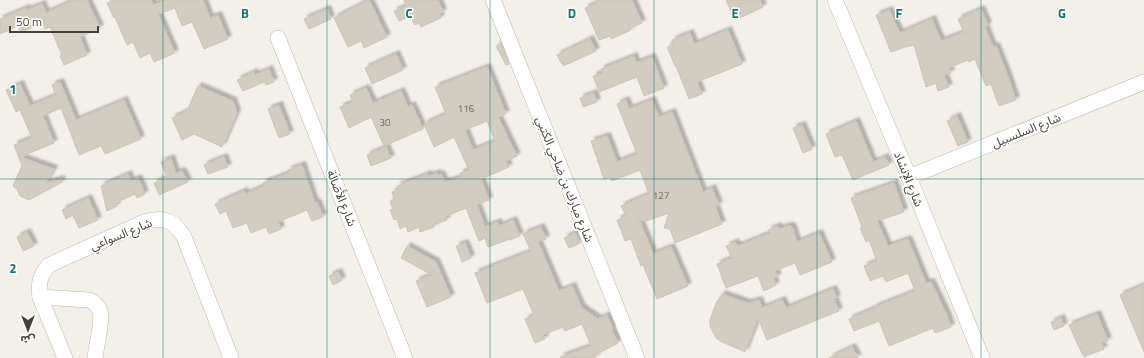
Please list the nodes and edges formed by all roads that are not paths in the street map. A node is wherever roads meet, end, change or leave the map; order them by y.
1 (493, 0) edge
2 (834, 0) edge
3 (278, 38) dead end
4 (1142, 87) edge
5 (909, 177) junction
6 (40, 297) junction
7 (65, 358) edge
8 (95, 358) edge
9 (232, 358) edge
10 (406, 358) edge
11 (638, 358) edge
12 (982, 358) edge

1 - 11 street, شارع مبارك بن ضاحي الكتبي
2 - 5 street, شارع الإنشاد
3 - 10 street, شارع الأَصَالَة
4 - 5 street, شارع السلسبيل
5 - 12 street, شارع الإنشاد
6 - 7 street, شارع السواعي
6 - 8 street
6 - 9 street, شارع السواعي

